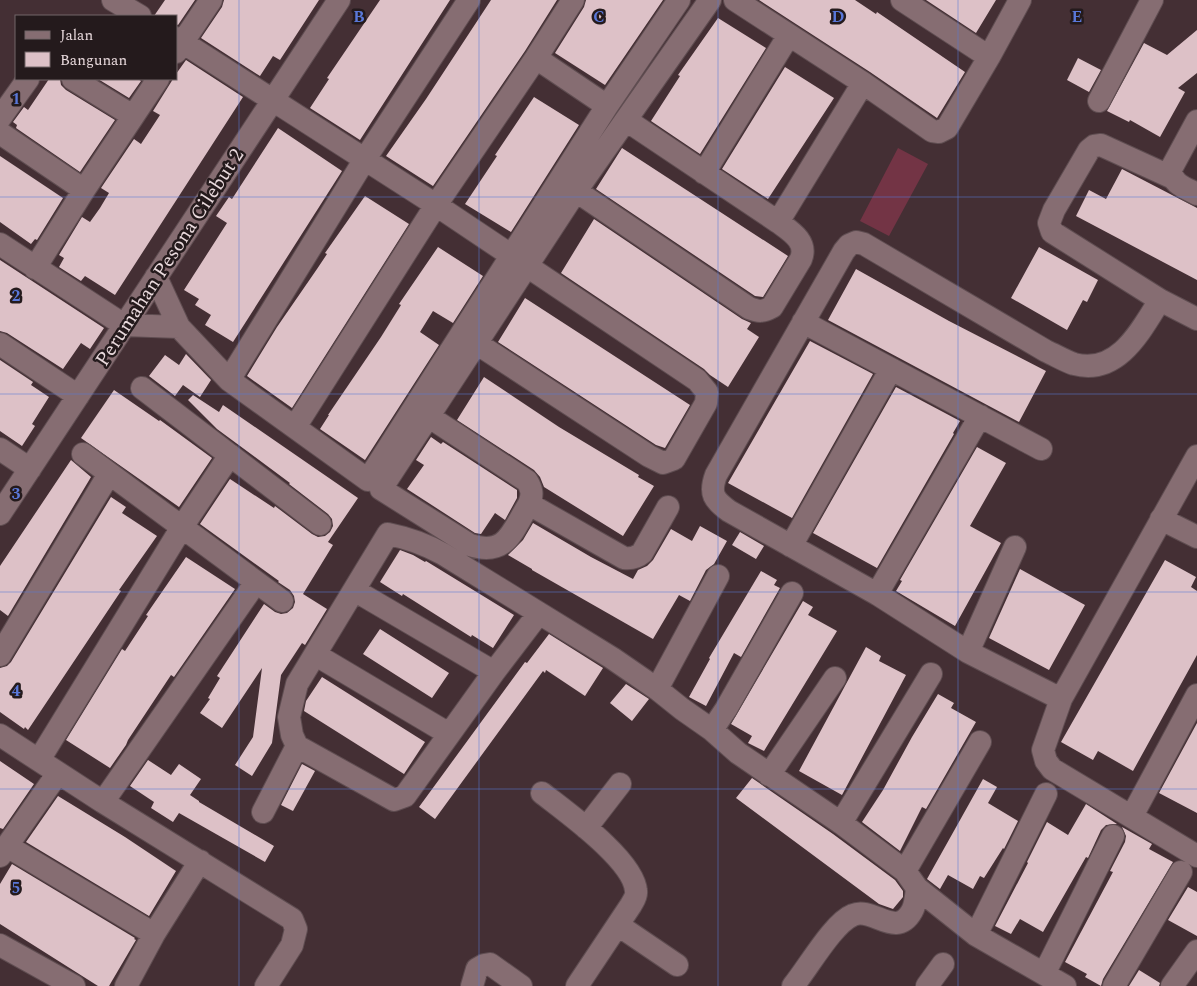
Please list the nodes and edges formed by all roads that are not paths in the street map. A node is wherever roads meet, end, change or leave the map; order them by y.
1 (114, 0) edge
2 (211, 0) edge
3 (339, 0) edge
4 (469, 0) edge
5 (574, 0) edge
6 (679, 0) edge
7 (710, 0) edge
8 (735, 0) edge
9 (902, 0) edge
10 (1020, 0) edge
11 (1152, 0) edge
12 (138, 15) edge
13 (789, 35) junction
14 (178, 44) edge
15 (989, 57) junction
16 (536, 58) junction
17 (27, 80) edge
18 (75, 80) edge
19 (157, 80) edge
20 (863, 83) junction
21 (272, 99) junction
22 (1098, 101) dead end
23 (607, 106) junction
24 (133, 116) junction
25 (0, 118) edge
26 (626, 120) junction
27 (1197, 121) edge
28 (0, 133) edge
29 (365, 159) junction
30 (704, 173) junction
31 (1171, 176) junction
32 (84, 190) junction
33 (576, 191) junction
34 (1197, 194) edge
35 (436, 205) junction
36 (778, 222) junction
37 (0, 244) edge
38 (519, 260) junction
39 (35, 268) junction
40 (156, 276) junction
41 (1160, 300) junction
42 (1197, 319) edge
43 (803, 322) junction
44 (124, 325) junction
45 (180, 326) junction
46 (476, 343) junction
47 (0, 344) edge
48 (891, 369) junction
49 (229, 380) junction
50 (142, 388) dead end
51 (78, 396) junction
52 (428, 416) junction
53 (980, 416) junction
54 (295, 427) junction
55 (0, 449) edge
56 (1041, 449) dead end
57 (82, 454) dead end
58 (230, 455) junction
59 (1197, 456) edge
60 (30, 469) junction
61 (109, 474) junction
62 (529, 504) junction
63 (668, 507) dead end
64 (0, 514) edge
65 (1161, 519) junction
66 (320, 524) dead end
67 (182, 527) junction
68 (1197, 537) edge
69 (791, 546) junction
70 (1015, 547) dead end
71 (718, 576) dead end
72 (256, 582) junction
73 (354, 590) junction
74 (792, 593) dead end
75 (877, 594) junction
76 (282, 601) dead end
77 (538, 614) junction
78 (968, 652) junction
79 (0, 654) edge
80 (316, 654) junction
81 (494, 672) junction
82 (931, 674) dead end
83 (835, 678) dead end
84 (657, 688) junction
85 (1197, 695) edge
86 (1061, 699) junction
87 (712, 730) junction
88 (449, 734) junction
89 (0, 735) edge
90 (980, 742) dead end
91 (297, 746) junction
92 (39, 760) junction
93 (58, 773) junction
94 (769, 775) junction
95 (620, 784) dead end
96 (542, 793) dead end
97 (1046, 794) dead end
98 (103, 802) junction
99 (263, 812) dead end
100 (1132, 816) junction
101 (841, 823) junction
102 (586, 828) junction
103 (1113, 836) dead end
104 (4, 851) edge
105 (1197, 856) edge
106 (200, 861) junction
107 (1181, 872) dead end
108 (911, 880) junction
109 (618, 925) junction
110 (154, 934) junction
111 (976, 935) junction
112 (0, 945) edge
113 (1197, 951) edge
114 (942, 964) dead end
115 (677, 965) dead end
116 (1044, 974) junction
117 (74, 986) edge
118 (126, 986) edge
119 (266, 986) edge
120 (472, 986) edge
121 (521, 986) edge
122 (577, 986) edge
123 (793, 986) edge
124 (927, 986) edge
125 (1066, 986) edge
126 (1114, 986) edge
127 (1172, 986) edge

1 - 12 street
2 - 14 street
3 - 21 street, Perumahan Pesona Cilebut 2
4 - 29 street
5 - 16 street
6 - 23 street
7 - 26 street
8 - 13 street
9 - 15 street
10 - 15 street
11 - 22 street
13 - 20 street
13 - 30 street
14 - 21 street
15 - 20 street
16 - 23 street
16 - 35 street
17 - 25 street
18 - 24 street
19 - 24 street
20 - 36 street
21 - 29 street
21 - 40 street, Perumahan Pesona Cilebut 2
23 - 38 street
24 - 32 street
26 - 30 street
26 - 33 street
27 - 31 street
28 - 32 street
29 - 35 street
29 - 49 street
30 - 36 street
31 - 34 street
31 - 41 street
32 - 39 street
33 - 36 street
33 - 38 street
35 - 38 street
35 - 54 street
37 - 39 street
38 - 46 street
38 - 46 street
38 - 54 street
39 - 44 street
40 - 44 street, Perumahan Pesona Cilebut 2
40 - 45 street
41 - 42 street
41 - 43 street
43 - 48 street
43 - 69 street
44 - 45 street
44 - 51 street, Perumahan Pesona Cilebut 2
45 - 49 street
46 - 52 street
47 - 51 street
48 - 53 street
48 - 69 street
49 - 54 street
50 - 58 street
51 - 60 street, Perumahan Pesona Cilebut 2
52 - 62 street
52 - 62 street
53 - 56 street
53 - 75 street
55 - 60 street
57 - 61 street
58 - 66 street
58 - 67 street
59 - 65 street
60 - 64 street, Perumahan Pesona Cilebut 2
61 - 67 street
61 - 79 street
62 - 63 street
65 - 68 street
65 - 86 street
67 - 72 street
67 - 92 street
69 - 75 street
70 - 78 street
71 - 84 street
72 - 76 street
72 - 98 street
73 - 77 street
73 - 80 street
73 - 81 street
74 - 87 street
75 - 78 street
77 - 81 street
77 - 84 street
78 - 86 street
80 - 88 street
80 - 91 street
81 - 88 street
82 - 101 street
83 - 94 street
84 - 87 street
85 - 100 street
86 - 100 street
87 - 94 street
88 - 91 street
89 - 92 street
90 - 108 street
91 - 99 street
92 - 93 street
93 - 98 street
93 - 104 street
94 - 101 street
95 - 102 street
96 - 102 street
97 - 111 street
98 - 106 street
100 - 105 street
101 - 108 street
102 - 109 street
103 - 116 street
104 - 110 street
106 - 110 street
106 - 119 street
107 - 126 street
108 - 111 street
108 - 123 street
109 - 115 street
109 - 122 street
110 - 118 street
111 - 116 street
112 - 117 street
113 - 127 street
114 - 124 street
116 - 125 street
120 - 121 street

